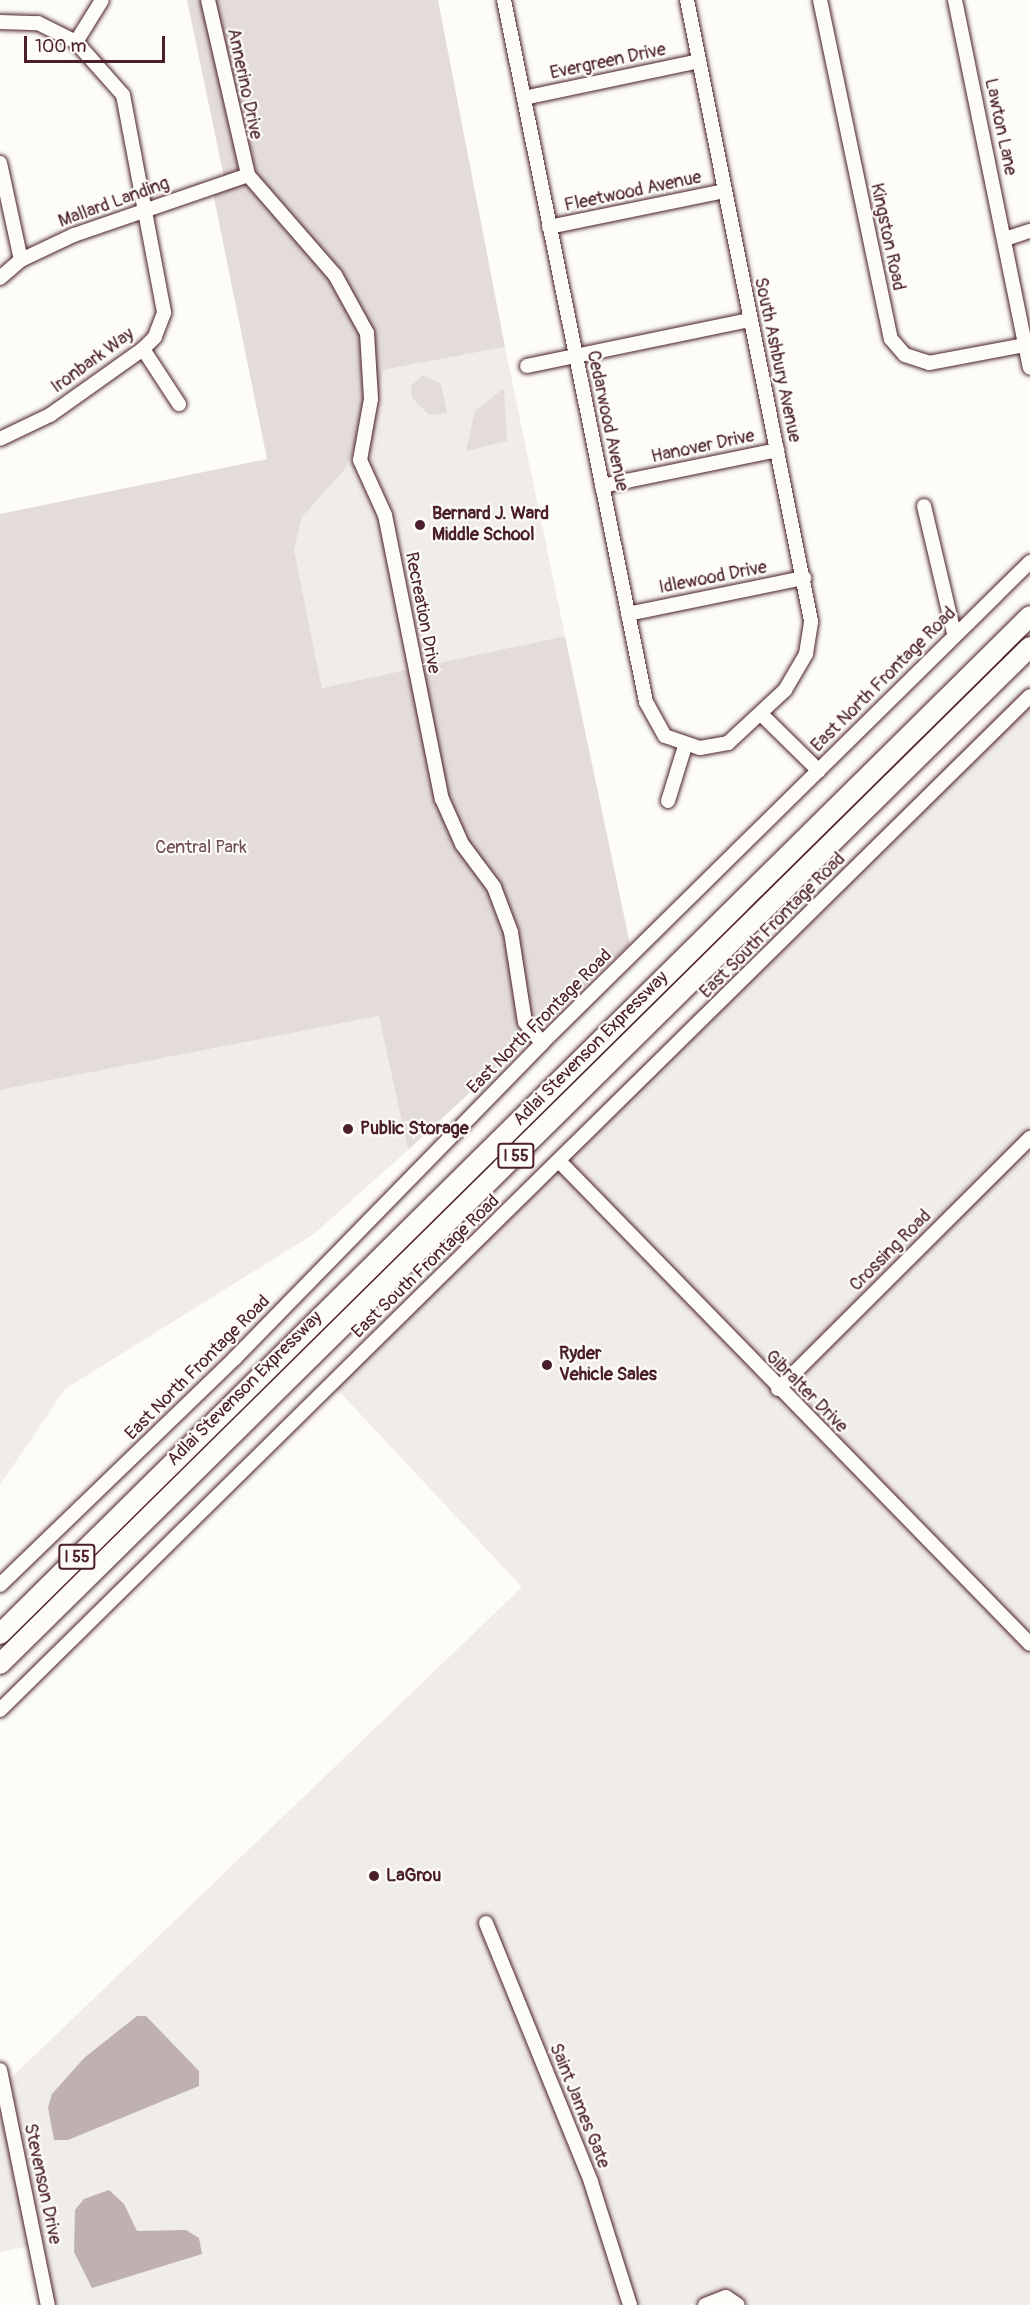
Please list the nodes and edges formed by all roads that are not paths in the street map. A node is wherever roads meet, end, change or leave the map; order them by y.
1 (102, 0) edge
2 (208, 0) edge
3 (504, 0) edge
4 (687, 0) edge
5 (820, 0) edge
6 (955, 0) edge
7 (0, 22) edge
8 (76, 42) junction
9 (699, 61) junction
10 (524, 98) junction
11 (0, 163) edge
12 (248, 175) junction
13 (724, 192) junction
14 (148, 210) junction
15 (549, 227) junction
16 (1030, 231) edge
17 (1005, 239) junction
18 (21, 261) junction
19 (0, 278) edge
20 (750, 320) junction
21 (1025, 345) junction
22 (143, 349) junction
23 (575, 356) junction
24 (527, 366) dead end
25 (1030, 367) edge
26 (179, 404) dead end
27 (0, 439) edge
28 (777, 450) junction
29 (602, 486) junction
30 (924, 506) dead end
31 (1030, 562) edge
32 (804, 578) junction
33 (628, 614) junction
34 (1030, 616) edge
35 (954, 633) junction
36 (1030, 647) edge
37 (1030, 698) edge
38 (761, 714) junction
39 (684, 746) junction
40 (819, 771) junction
41 (668, 801) dead end
42 (542, 1043) junction
43 (1030, 1138) edge
44 (560, 1162) junction
45 (777, 1389) junction
46 (155, 1480) junction
47 (0, 1585) edge
48 (0, 1615) edge
49 (0, 1634) edge
50 (1030, 1644) edge
51 (0, 1664) edge
52 (0, 1710) edge
53 (486, 1923) dead end
54 (0, 2070) edge
55 (48, 2305) edge
56 (630, 2305) edge
57 (705, 2305) edge
58 (738, 2305) edge

1 - 8 street
2 - 12 street, Annerino Drive
3 - 10 street, Cedarwood Avenue
4 - 9 street, South Ashbury Avenue
5 - 21 street, Kingston Road
6 - 17 street, Lawton Lane
7 - 8 street
8 - 14 street, Ironbark Way
9 - 10 street, Evergreen Drive
9 - 13 street, South Ashbury Avenue
10 - 15 street, Cedarwood Avenue
11 - 18 street
12 - 14 street, Mallard Landing
12 - 42 street, Recreation Drive
13 - 15 street, Fleetwood Avenue
13 - 20 street, South Ashbury Avenue
14 - 18 street, Mallard Landing
14 - 22 street, Ironbark Way
15 - 23 street, Cedarwood Avenue
16 - 17 street
17 - 21 street, Lawton Lane
18 - 19 street, Mallard Landing
20 - 23 street
20 - 28 street, South Ashbury Avenue
21 - 25 street, Lawton Lane
22 - 26 street
22 - 27 street, Ironbark Way
23 - 24 street
23 - 29 street, Cedarwood Avenue
28 - 29 street, Hanover Drive
28 - 32 street, South Ashbury Avenue
29 - 33 street, Cedarwood Avenue
30 - 35 street
31 - 35 street, East North Frontage Road
32 - 33 street, Idlewood Drive
32 - 38 street, South Ashbury Avenue
33 - 39 street, Cedarwood Avenue
34 - 46 highway, Adlai Stevenson Expressway / I 55
35 - 40 street, East North Frontage Road
36 - 51 highway, Adlai Stevenson Expressway / I 55
37 - 44 street, East South Frontage Road
38 - 39 street
38 - 40 street
39 - 41 street
40 - 42 street, East North Frontage Road
42 - 47 street, East North Frontage Road
43 - 45 street, Crossing Road
44 - 45 street, Gibralter Drive
44 - 52 street, East South Frontage Road
45 - 50 street, Gibralter Drive
46 - 48 highway
46 - 49 highway, Adlai Stevenson Expressway / I 55
53 - 56 street, Saint James Gate
54 - 55 street, Stevenson Drive
57 - 58 street

